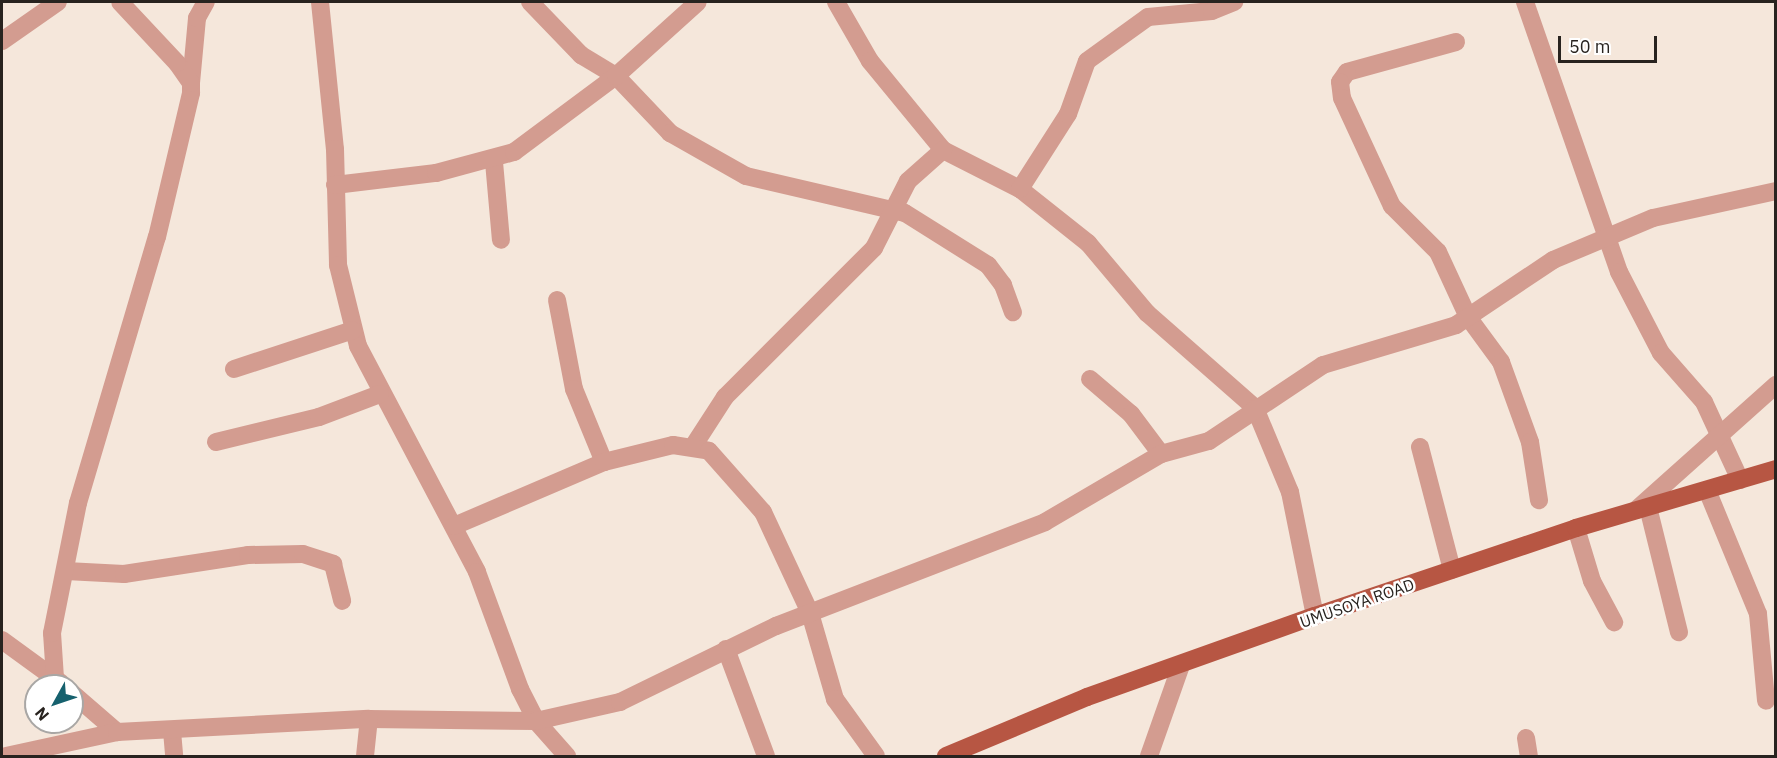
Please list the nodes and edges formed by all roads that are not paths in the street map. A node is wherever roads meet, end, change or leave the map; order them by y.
1 (58, 2) edge
2 (120, 2) edge
3 (206, 2) edge
4 (320, 2) edge
5 (530, 2) edge
6 (698, 2) edge
7 (836, 2) edge
8 (1233, 2) edge
9 (1525, 2) edge
10 (2, 41) edge
11 (1456, 42) dead end
12 (196, 53) junction
13 (177, 63) junction
14 (616, 76) junction
15 (191, 82) junction
16 (943, 150) junction
17 (494, 162) junction
18 (334, 185) junction
19 (1020, 189) junction
20 (1776, 191) edge
21 (895, 209) junction
22 (1606, 238) junction
23 (501, 240) dead end
24 (557, 300) dead end
25 (1013, 312) dead end
26 (1468, 317) junction
27 (353, 330) junction
28 (234, 369) dead end
29 (1090, 379) dead end
30 (1776, 385) edge
31 (380, 394) junction
32 (1255, 408) junction
33 (1719, 432) junction
34 (216, 442) dead end
35 (694, 444) junction
36 (1420, 447) dead end
37 (1161, 454) junction
38 (604, 462) junction
39 (1776, 469) edge
40 (1740, 480) junction
41 (1707, 490) junction
42 (1539, 500) dead end
43 (1642, 508) junction
44 (454, 526) junction
45 (1576, 528) junction
46 (1452, 570) junction
47 (66, 571) junction
48 (342, 601) dead end
49 (810, 613) junction
50 (1316, 616) junction
51 (1614, 622) dead end
52 (1679, 632) dead end
53 (2, 640) edge
54 (726, 650) junction
55 (1181, 665) junction
56 (49, 674) edge
57 (59, 674) edge
58 (1766, 701) dead end
59 (84, 703) edge
60 (369, 719) junction
61 (536, 721) junction
62 (172, 731) junction
63 (117, 732) junction
64 (1526, 738) dead end
65 (6, 756) edge
66 (174, 756) edge
67 (365, 756) edge
68 (567, 756) edge
69 (766, 756) edge
70 (876, 756) edge
71 (946, 756) edge
72 (1149, 756) edge
73 (1529, 756) edge

1 - 10 street
2 - 13 street
3 - 12 street
4 - 18 street
5 - 14 street
6 - 14 street
7 - 16 street
8 - 19 street
9 - 22 street
11 - 26 street
12 - 13 street
12 - 15 street
13 - 15 street
14 - 17 street
14 - 21 street
15 - 47 street
16 - 19 street
16 - 21 street
17 - 18 street
17 - 23 street
18 - 27 street
19 - 32 street
20 - 22 street
21 - 25 street
21 - 35 street
22 - 26 street
22 - 33 street
24 - 38 street
26 - 32 street
26 - 42 street
27 - 28 street
27 - 31 street
29 - 37 street
30 - 33 street
31 - 34 street
31 - 44 street
32 - 37 street
32 - 50 street
33 - 40 street
33 - 43 street
35 - 38 street
35 - 49 street
36 - 46 street
37 - 49 street
38 - 44 street
39 - 40 main road, UMUSOYA ROAD
40 - 41 main road, UMUSOYA ROAD
41 - 43 main road, UMUSOYA ROAD
41 - 58 street
43 - 45 main road, UMUSOYA ROAD
43 - 52 street
44 - 61 street
45 - 46 main road, UMUSOYA ROAD
45 - 51 street
46 - 50 main road, UMUSOYA ROAD
47 - 48 street
47 - 57 street
49 - 54 street
49 - 70 street
50 - 55 main road, UMUSOYA ROAD
53 - 56 street
54 - 61 street
54 - 69 street
55 - 71 main road, UMUSOYA ROAD
55 - 72 street
59 - 63 street
60 - 61 street
60 - 62 street
60 - 67 street
61 - 68 street
62 - 63 street
62 - 66 street
63 - 65 street
64 - 73 street

